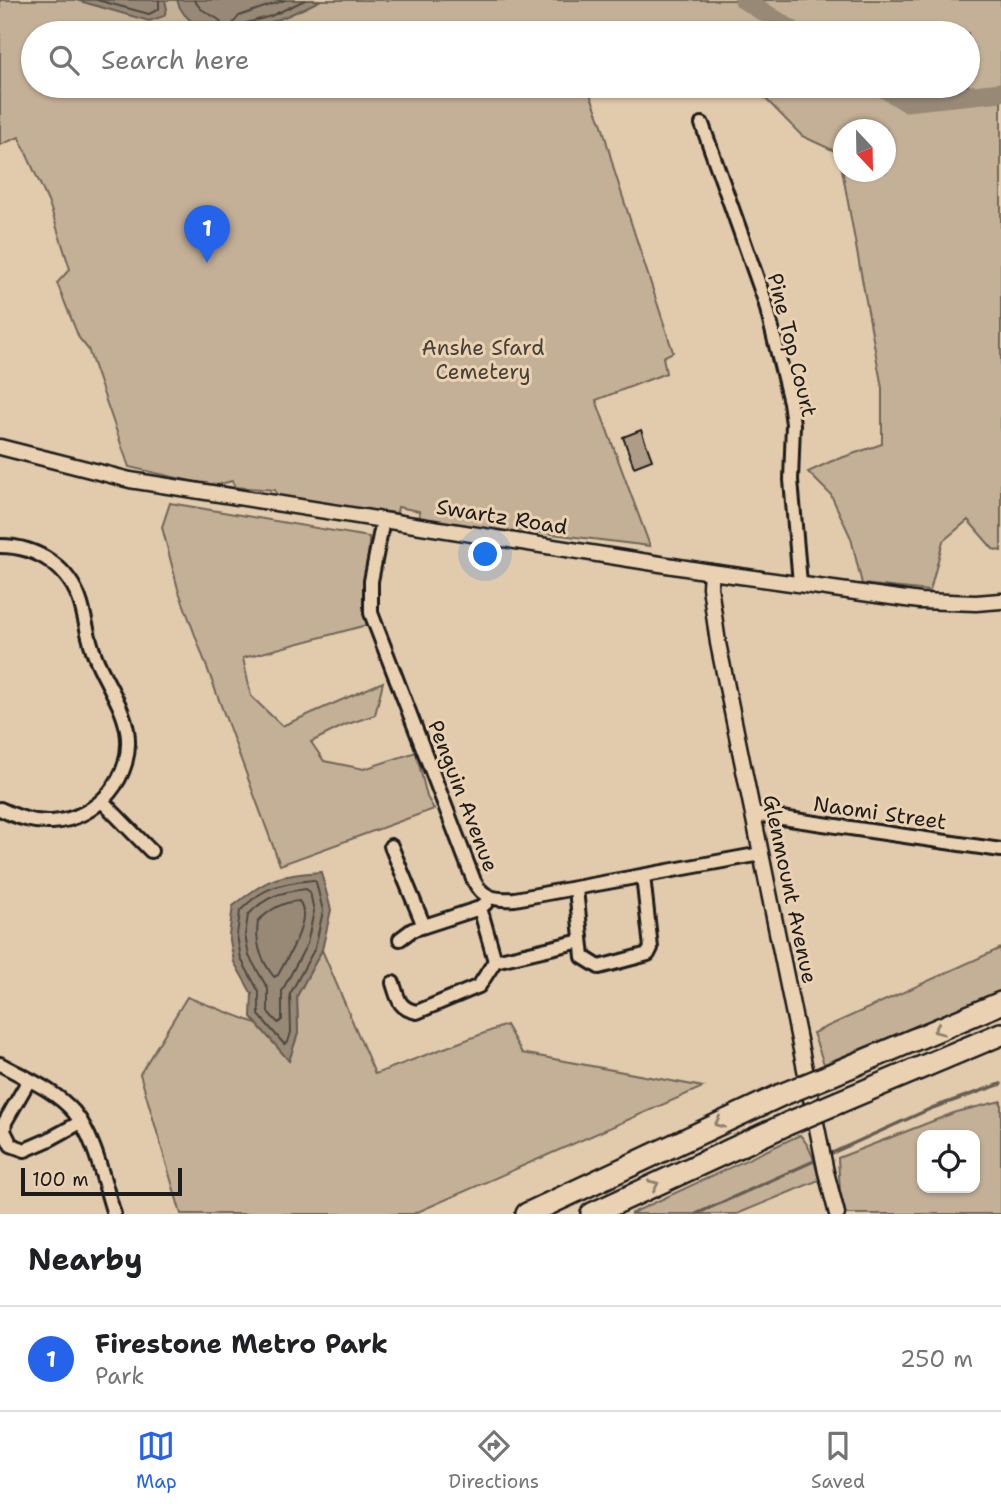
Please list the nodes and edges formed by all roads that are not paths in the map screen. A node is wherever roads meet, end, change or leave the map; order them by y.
1 (702, 124) dead end
2 (0, 447) edge
3 (383, 520) junction
4 (0, 546) edge
5 (711, 572) junction
6 (800, 583) junction
7 (1001, 601) edge
8 (102, 800) junction
9 (0, 809) edge
10 (754, 814) junction
11 (391, 846) dead end
12 (1001, 850) edge
13 (151, 851) dead end
14 (761, 854) junction
15 (643, 876) junction
16 (576, 889) junction
17 (491, 899) junction
18 (480, 908) junction
19 (424, 926) junction
20 (400, 939) dead end
21 (582, 941) junction
22 (495, 961) junction
23 (393, 983) dead end
24 (1001, 1003) edge
25 (1001, 1034) edge
26 (0, 1064) edge
27 (29, 1080) junction
28 (80, 1122) junction
29 (114, 1214) edge
30 (527, 1214) edge
31 (592, 1214) edge
32 (837, 1214) edge

1 - 6 street, Pine Top Court
2 - 3 street, Swartz Road
3 - 5 street, Swartz Road
3 - 17 street, Penguin Avenue
4 - 8 street
5 - 6 street, Swartz Road
5 - 10 street, Glenmount Avenue
6 - 7 street, Swartz Road
8 - 9 street
8 - 13 street
10 - 12 street, Naomi Street
10 - 14 street, Glenmount Avenue
11 - 19 street
14 - 15 street, Penguin Avenue
14 - 32 street, Glenmount Avenue
15 - 16 street, Penguin Avenue
15 - 21 street
16 - 17 street, Penguin Avenue
16 - 21 street
17 - 18 street
18 - 19 street
18 - 22 street
19 - 20 street
21 - 22 street
22 - 23 street
24 -> 30 highway, bridge
31 -> 25 highway, bridge
26 - 27 street
27 - 28 street
27 - 28 street
28 - 29 street

